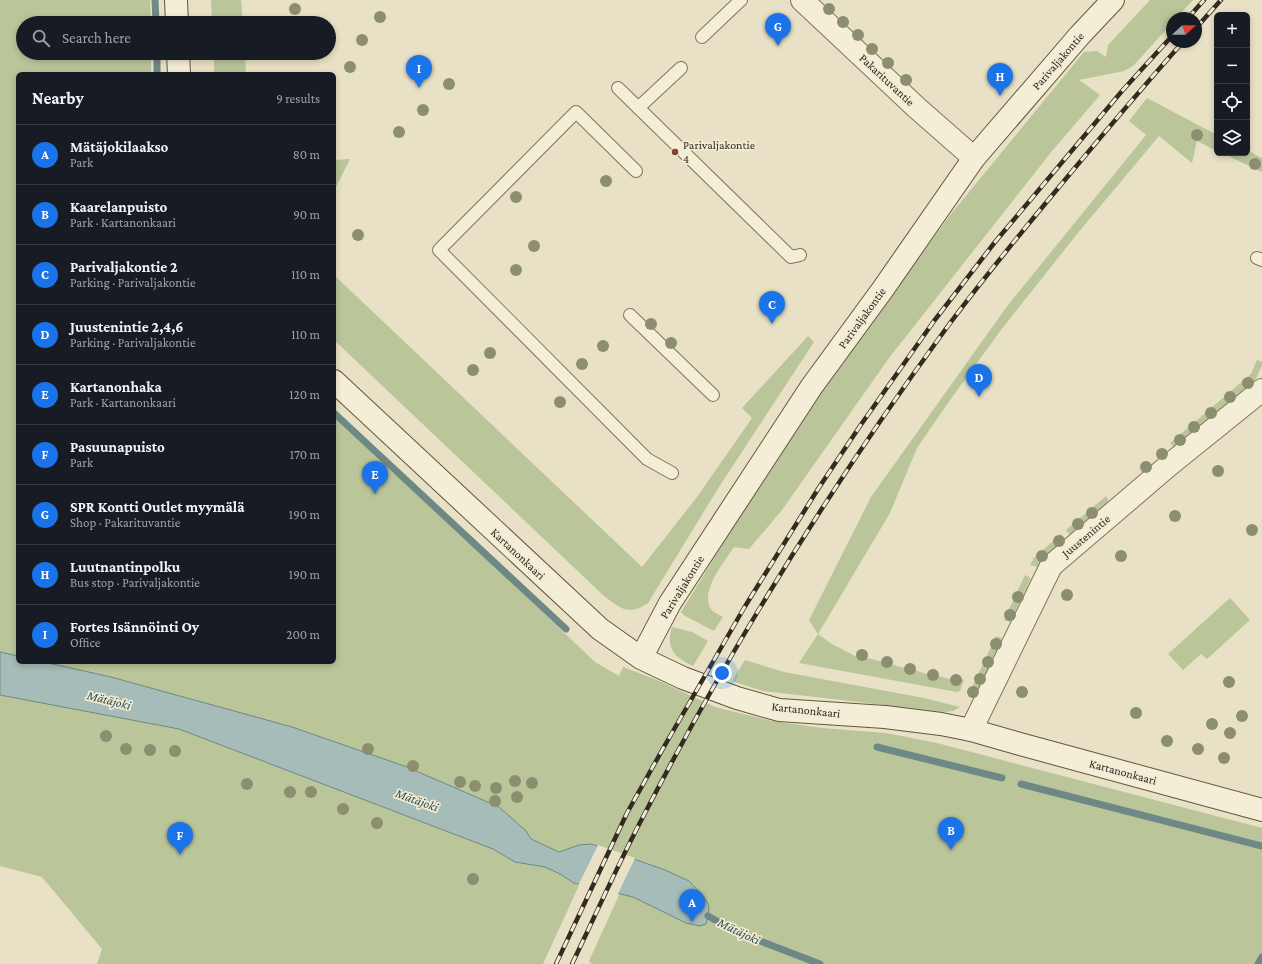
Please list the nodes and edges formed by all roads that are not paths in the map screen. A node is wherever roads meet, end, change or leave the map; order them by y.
1 (176, 0) edge
2 (741, 0) edge
3 (802, 0) edge
4 (1113, 0) edge
5 (177, 16) edge
6 (702, 37) dead end
7 (178, 60) edge
8 (681, 68) dead end
9 (179, 72) edge
10 (618, 88) dead end
11 (638, 108) junction
12 (974, 158) junction
13 (636, 171) dead end
14 (800, 255) dead end
15 (630, 315) dead end
16 (336, 383) edge
17 (1262, 390) edge
18 (713, 395) dead end
19 (672, 473) dead end
20 (641, 658) junction
21 (971, 730) junction
22 (1262, 810) edge

1 - 5 street
2 - 6 lane
3 - 12 street, Pakarituvantie
4 - 12 street, Parivaljakontie
7 - 9 street
8 - 11 lane
10 - 11 lane
11 - 14 lane
12 - 20 street, Parivaljakontie
13 - 19 lane
15 - 18 lane
16 - 20 street, Kartanonkaari
17 - 21 street, Juustenintie
20 - 21 street, Kartanonkaari
21 - 22 street, Kartanonkaari

